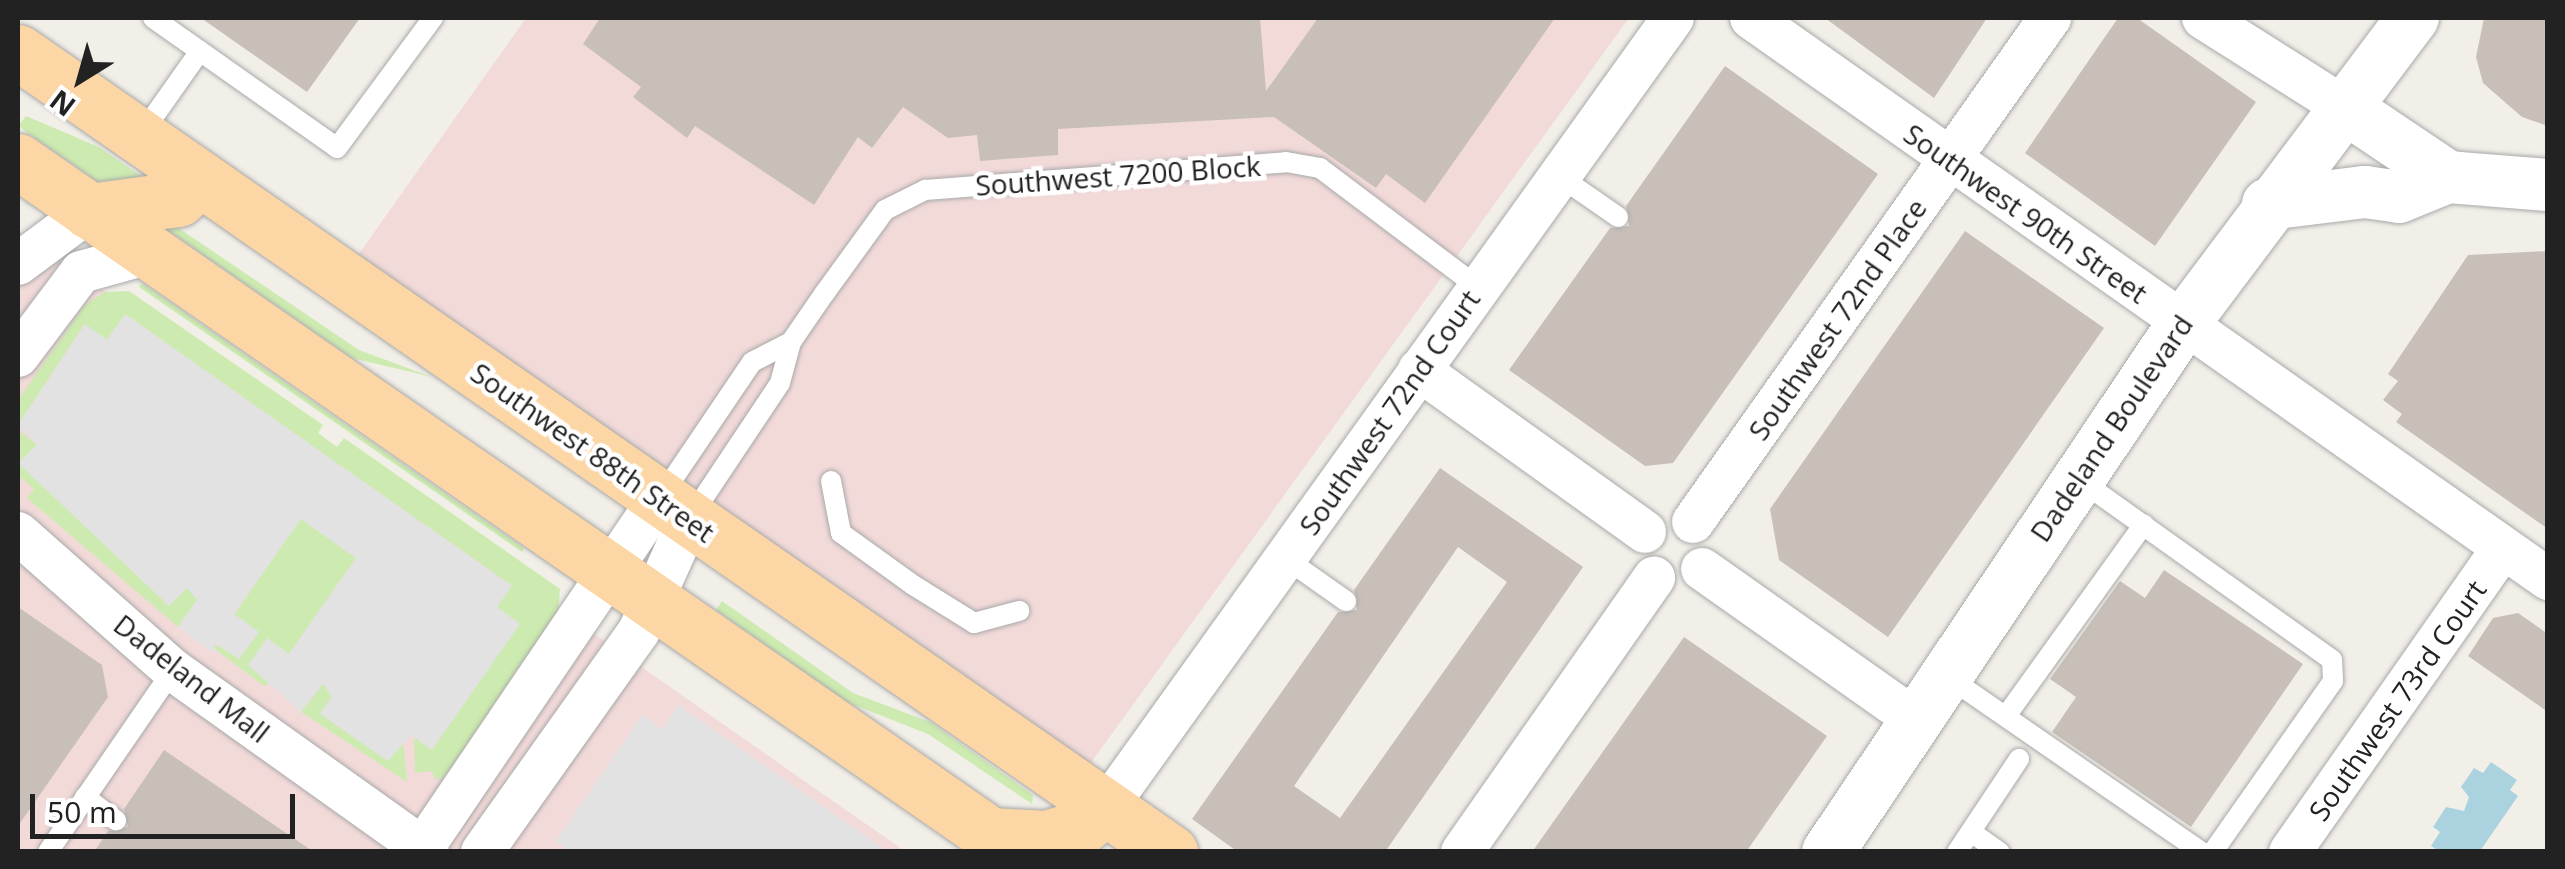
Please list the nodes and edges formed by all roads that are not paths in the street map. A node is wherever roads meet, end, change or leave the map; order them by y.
1 (153, 18) edge
2 (432, 18) edge
3 (1674, 18) edge
4 (1751, 18) edge
5 (2050, 18) edge
6 (2203, 18) edge
7 (2414, 18) edge
8 (200, 51) junction
9 (18, 52) edge
10 (2344, 107) junction
11 (138, 138) junction
12 (1950, 160) junction
13 (18, 161) edge
14 (1559, 176) junction
15 (2448, 177) junction
16 (201, 179) junction
17 (2548, 184) edge
18 (2268, 204) junction
19 (90, 211) junction
20 (1618, 216) dead end
21 (149, 253) junction
22 (18, 264) edge
23 (1478, 286) junction
24 (2182, 324) junction
25 (791, 342) junction
26 (18, 356) edge
27 (1419, 370) junction
28 (2077, 478) junction
29 (831, 481) dead end
30 (674, 510) junction
31 (1693, 522) junction
32 (2144, 524) junction
33 (1645, 532) junction
34 (18, 533) edge
35 (2502, 548) junction
36 (1285, 558) junction
37 (1702, 569) junction
38 (1654, 578) junction
39 (2548, 579) edge
40 (634, 588) junction
41 (1346, 601) dead end
42 (1019, 611) dead end
43 (173, 670) junction
44 (1943, 674) junction
45 (2006, 716) junction
46 (1914, 718) junction
47 (2020, 759) dead end
48 (85, 797) junction
49 (1106, 808) junction
50 (116, 820) dead end
51 (1971, 832) junction
52 (1003, 843) edge
53 (423, 850) edge
54 (48, 852) edge
55 (482, 852) edge
56 (1170, 852) edge
57 (1462, 852) edge
58 (1828, 852) edge
59 (1957, 852) edge
60 (2000, 852) edge
61 (2202, 852) edge
62 (2214, 852) edge
63 (2290, 852) edge

1 - 8 lane
2 - 8 lane
3 - 14 street, Southwest 72nd Court
4 - 12 street, Southwest 90th Street
5 - 12 street, Southwest 72nd Place
6 - 10 street
7 - 10 street, Dadeland Boulevard
8 - 11 lane
9 - 11 main road, Southwest 88th Street
10 - 15 street
10 - 18 street, Dadeland Boulevard
11 - 16 main road, Southwest 88th Street
12 - 24 street, Southwest 90th Street
12 - 31 street, Southwest 72nd Place
13 - 19 main road
14 - 20 lane
14 - 23 street, Southwest 72nd Court
15 - 17 street
15 - 18 street
16 - 19 main road
16 - 30 main road, Southwest 88th Street
18 - 24 street, Dadeland Boulevard
19 - 21 main road
19 - 22 street
21 - 26 street
21 - 40 main road
23 - 25 lane, Southwest 7200 Block
23 - 27 street, Southwest 72nd Court
24 - 28 street, Dadeland Boulevard
24 - 35 street, Southwest 90th Street
25 - 30 lane, Southwest 7200 Block
25 - 30 lane, Southwest 7200 Block
27 - 33 street
27 - 36 street, Southwest 72nd Court
28 - 32 lane
28 - 44 street, Dadeland Boulevard
29 - 42 lane
30 - 40 street, Dadeland Mall
30 - 49 main road, Southwest 88th Street
31 - 33 street
31 - 37 street
32 - 45 lane
32 - 62 lane
33 - 38 street
34 - 43 street, Dadeland Mall
35 - 39 street, Southwest 90th Street
35 - 63 street, Southwest 73rd Court
36 - 41 lane
36 - 49 street, Southwest 72nd Court
37 - 38 street
37 - 46 street
38 - 57 street
40 - 52 main road
40 - 53 street, Dadeland Mall
40 - 55 street, Dadeland Mall
43 - 48 lane
43 - 53 street, Dadeland Mall
44 - 45 lane
44 - 46 street, Dadeland Boulevard
45 - 61 lane
46 - 58 street, Dadeland Boulevard
47 - 51 lane
48 - 50 lane
48 - 54 lane
49 - 52 main road
49 - 56 main road, Southwest 88th Street
51 - 59 lane
51 - 60 lane

